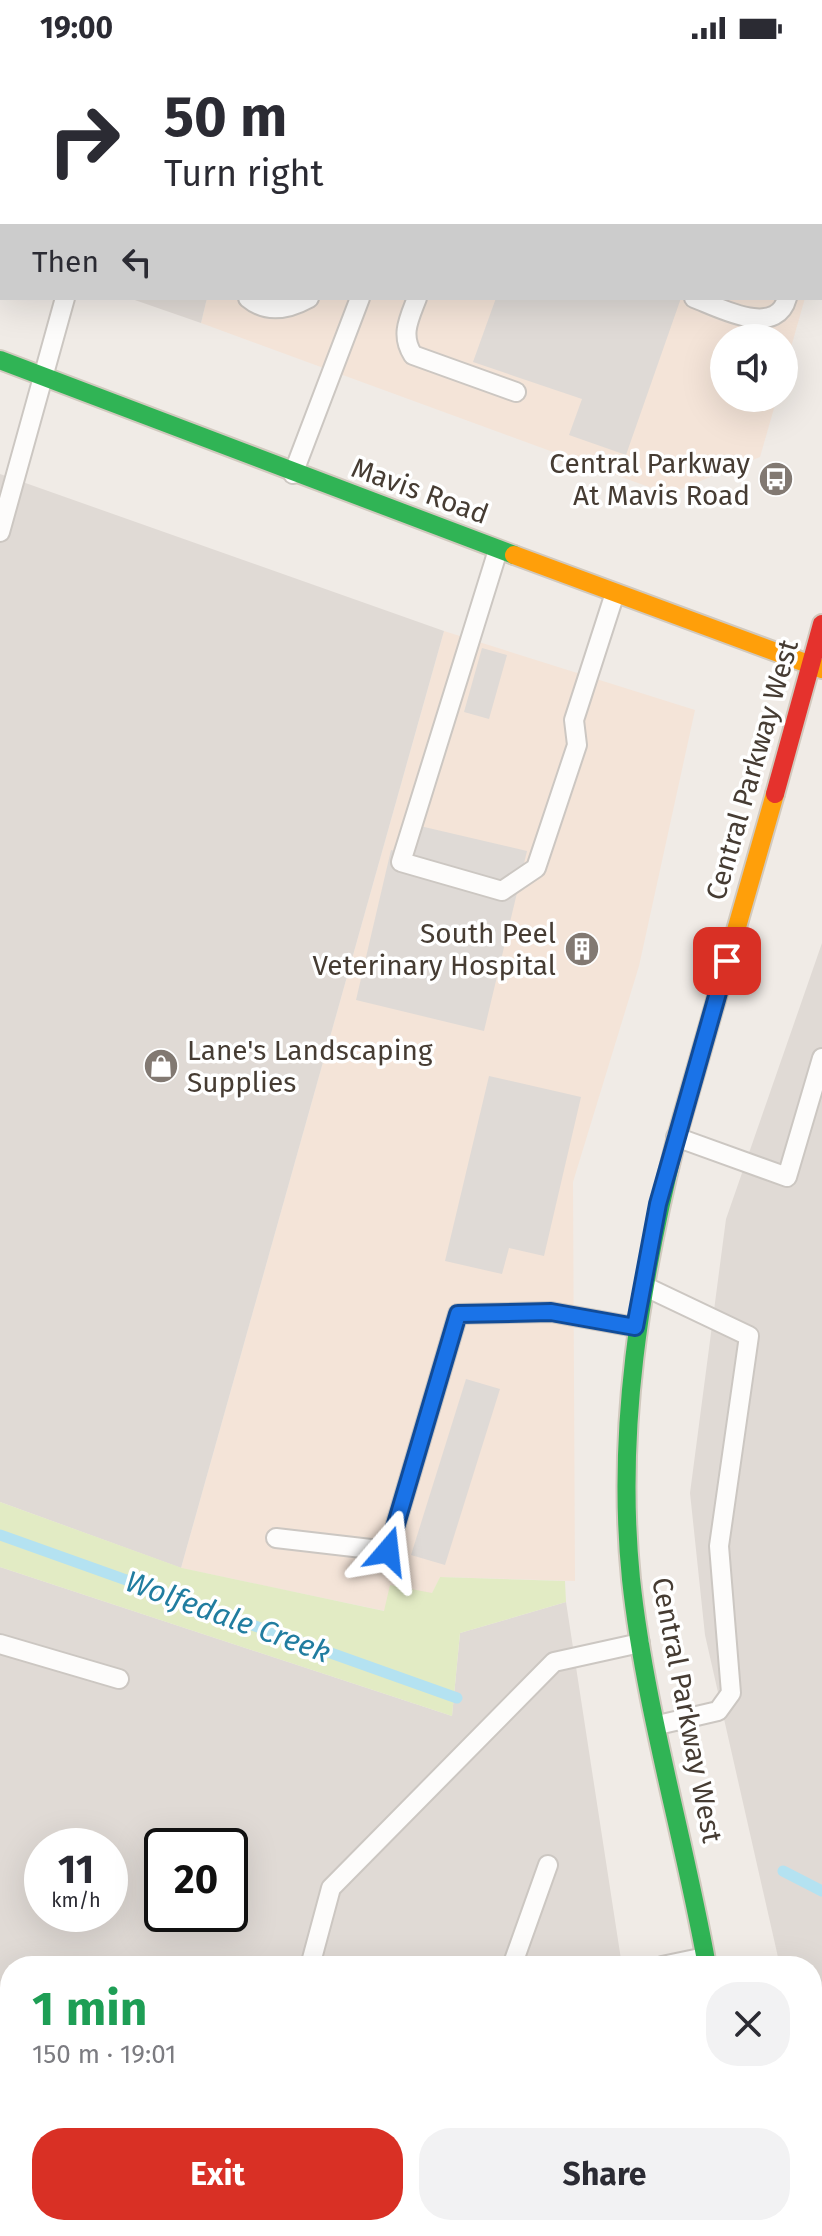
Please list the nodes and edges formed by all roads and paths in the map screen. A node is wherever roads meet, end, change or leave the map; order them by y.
1 (64, 300) edge
2 (250, 300) edge
3 (303, 300) edge
4 (359, 300) edge
5 (416, 300) edge
6 (699, 300) edge
7 (786, 300) edge
8 (0, 360) edge
9 (43, 377) junction
10 (516, 392) dead end
11 (293, 474) junction
12 (0, 532) edge
13 (498, 550) junction
14 (615, 593) junction
15 (822, 624) edge
16 (816, 667) edge
17 (822, 1058) edge
18 (676, 1137) junction
19 (643, 1286) junction
20 (635, 1327) junction
21 (276, 1538) dead end
22 (640, 1643) junction
23 (0, 1644) edge
24 (119, 1679) dead end
25 (658, 1725) junction
26 (548, 1865) dead end
27 (313, 1956) edge
28 (516, 1956) edge
29 (705, 1956) edge

1 - 9 lane
2 - 3 lane
4 - 11 lane
5 - 10 lane
6 - 7 lane
8 - 9 street, Mavis Road
9 - 11 street, Mavis Road
9 - 12 lane
11 - 13 street, Mavis Road
13 - 14 street, Mavis Road
13 - 14 lane
14 - 16 street, Mavis Road
15 - 16 street, Central Parkway West
16 - 18 street, Central Parkway West
17 - 18 lane
18 - 19 street, Central Parkway West
19 - 20 street, Central Parkway West
19 - 25 lane
20 - 21 lane
20 - 22 street, Central Parkway West
22 - 25 street, Central Parkway West
22 - 27 lane
23 - 24 lane
25 - 29 street, Central Parkway West
26 - 28 lane

